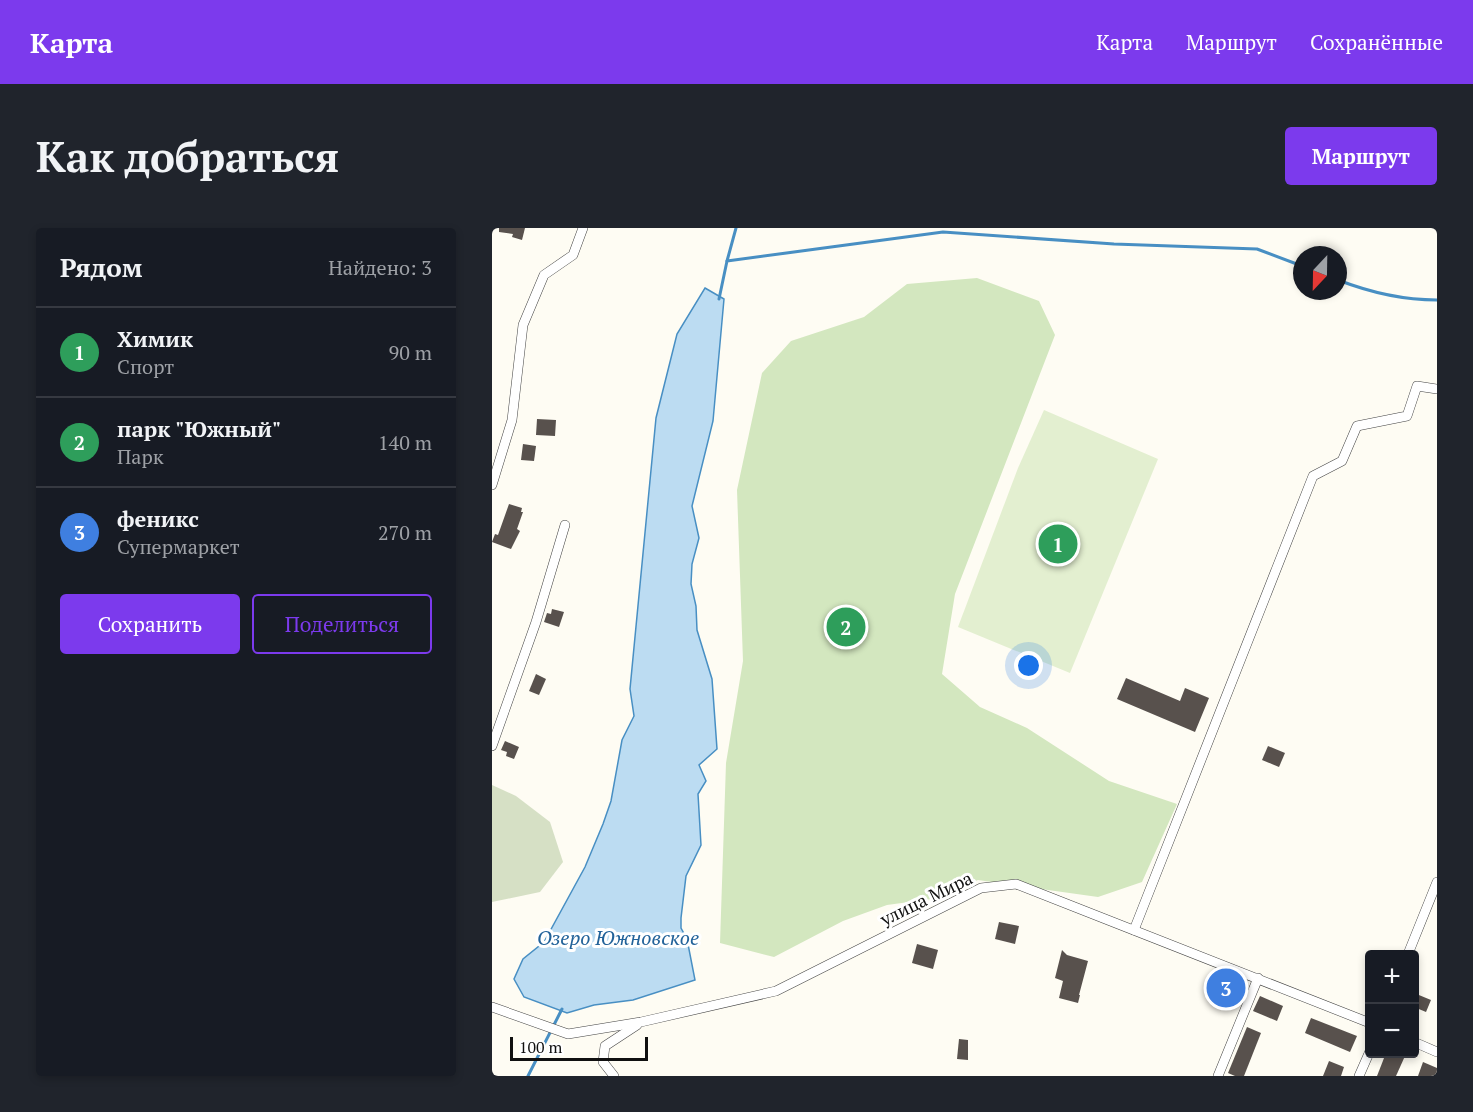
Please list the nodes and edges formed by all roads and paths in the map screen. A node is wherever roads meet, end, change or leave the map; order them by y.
1 (583, 228) edge
2 (1437, 389) edge
3 (492, 485) edge
4 (565, 525) dead end
5 (492, 746) edge
6 (1437, 882) edge
7 (1134, 930) junction
8 (1410, 950) edge
9 (1257, 978) junction
10 (492, 1007) edge
11 (1365, 1021) edge
12 (641, 1023) junction
13 (1419, 1044) edge
14 (1437, 1052) edge
15 (1367, 1058) edge
16 (614, 1076) edge
17 (1218, 1076) edge
18 (1359, 1076) edge

1 - 3 street
2 - 7 street
4 - 5 street
6 - 8 street
7 - 9 street, улица Мира
7 - 12 street, улица Мира
9 - 11 street, улица Мира
9 - 17 street
10 - 12 street, улица Мира
12 - 16 street
13 - 14 street
15 - 18 street

